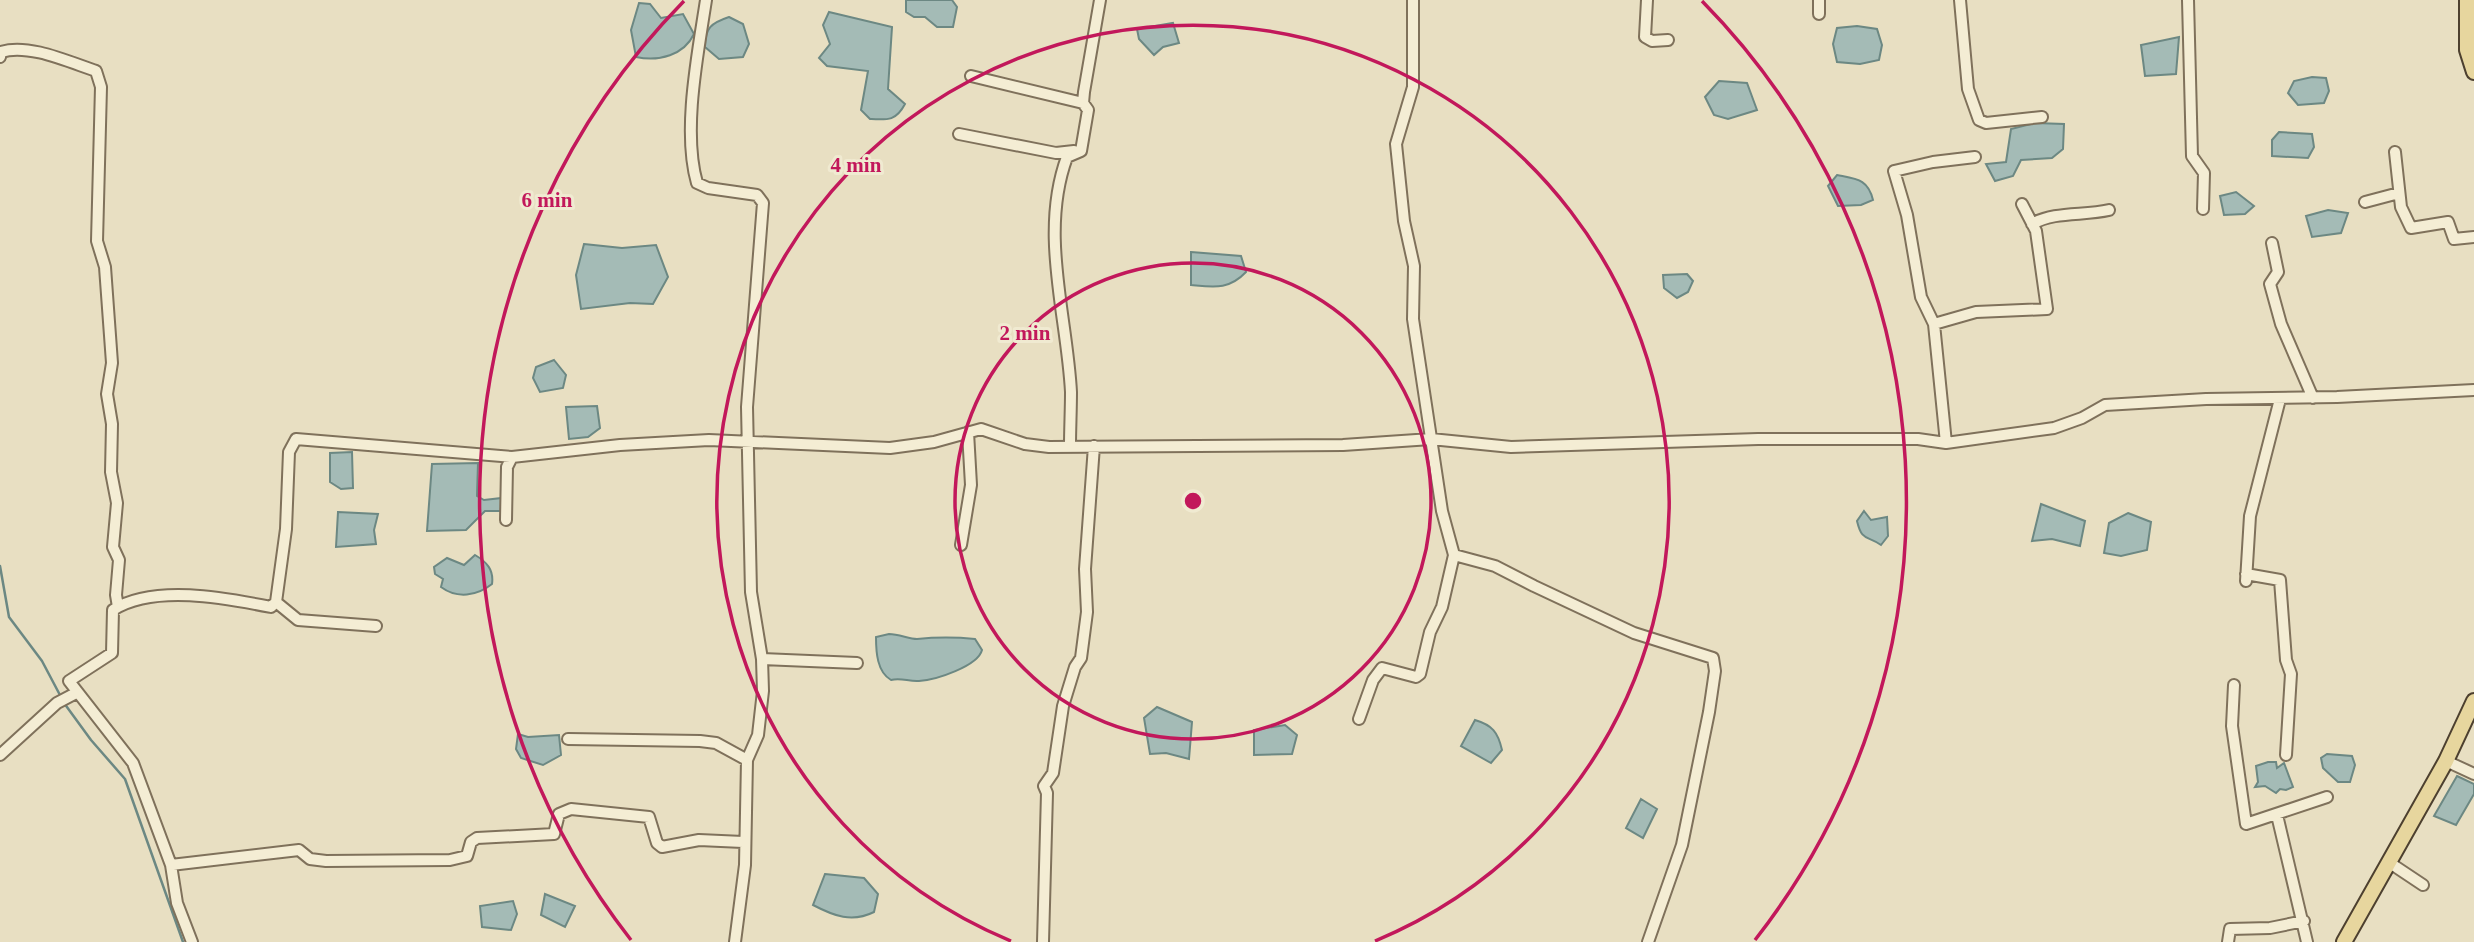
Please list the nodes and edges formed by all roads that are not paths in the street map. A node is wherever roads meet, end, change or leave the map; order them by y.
1 (706, 0) edge
2 (1100, 0) edge
3 (1413, 0) edge
4 (1647, 0) edge
5 (1819, 0) edge
6 (1960, 0) edge
7 (2189, 0) edge
8 (2466, 0) edge
9 (1819, 14) dead end
10 (1668, 40) dead end
11 (2471, 50) edge
12 (0, 57) edge
13 (2474, 72) edge
14 (971, 76) dead end
15 (1083, 103) junction
16 (2042, 117) dead end
17 (959, 134) dead end
18 (1081, 151) junction
19 (2395, 152) dead end
20 (1975, 158) dead end
21 (2399, 193) junction
22 (2365, 202) dead end
23 (2021, 204) dead end
24 (2203, 209) dead end
25 (2109, 210) dead end
26 (2032, 224) junction
27 (2474, 237) edge
28 (2272, 243) dead end
29 (1934, 324) junction
30 (2474, 390) edge
31 (2313, 398) junction
32 (2280, 399) junction
33 (968, 432) junction
34 (1431, 439) junction
35 (749, 440) junction
36 (1947, 443) junction
37 (1070, 446) junction
38 (1094, 446) junction
39 (512, 457) junction
40 (506, 520) dead end
41 (961, 545) dead end
42 (1454, 555) junction
43 (276, 602) junction
44 (118, 607) junction
45 (376, 626) dead end
46 (762, 659) junction
47 (856, 663) dead end
48 (2234, 685) dead end
49 (76, 694) junction
50 (2474, 701) edge
51 (1359, 719) dead end
52 (568, 739) dead end
53 (0, 755) edge
54 (2286, 755) dead end
55 (747, 760) junction
56 (2446, 761) junction
57 (2474, 774) edge
58 (2327, 797) dead end
59 (2277, 815) junction
60 (743, 842) junction
61 (2390, 863) junction
62 (171, 865) junction
63 (2423, 885) dead end
64 (2304, 921) junction
65 (192, 942) edge
66 (735, 942) edge
67 (1044, 942) edge
68 (1648, 942) edge
69 (2228, 942) edge
70 (2307, 942) edge
71 (2344, 942) edge

1 - 35 street
2 - 15 street
3 - 34 street
4 - 10 street
5 - 9 street
6 - 16 street
7 - 24 street
8 - 11 main road
11 - 13 main road
12 - 44 street
14 - 15 street
15 - 18 street
17 - 18 street
18 - 37 street
19 - 21 street
20 - 29 street
21 - 22 street
21 - 27 street
23 - 26 street
25 - 26 street
26 - 29 street
28 - 31 street
29 - 36 street
30 - 31 street
31 - 32 street
32 - 36 street
32 - 54 street
33 - 35 street
33 - 37 street
33 - 41 street
34 - 36 street
34 - 38 street
34 - 42 street
35 - 39 street
35 - 46 street
37 - 38 street
38 - 67 street
39 - 40 street
39 - 43 street
42 - 51 street
42 - 68 street
43 - 44 street
43 - 45 street
44 - 49 street
46 - 47 street
46 - 55 street
48 - 59 street
49 - 53 street
49 - 62 street
50 - 56 main road
52 - 55 street
55 - 60 street
56 - 57 street
56 - 61 main road
58 - 59 street
59 - 64 street
60 - 62 street
60 - 66 street
61 - 63 street
61 - 71 main road
62 - 65 street
64 - 69 street
64 - 70 street

